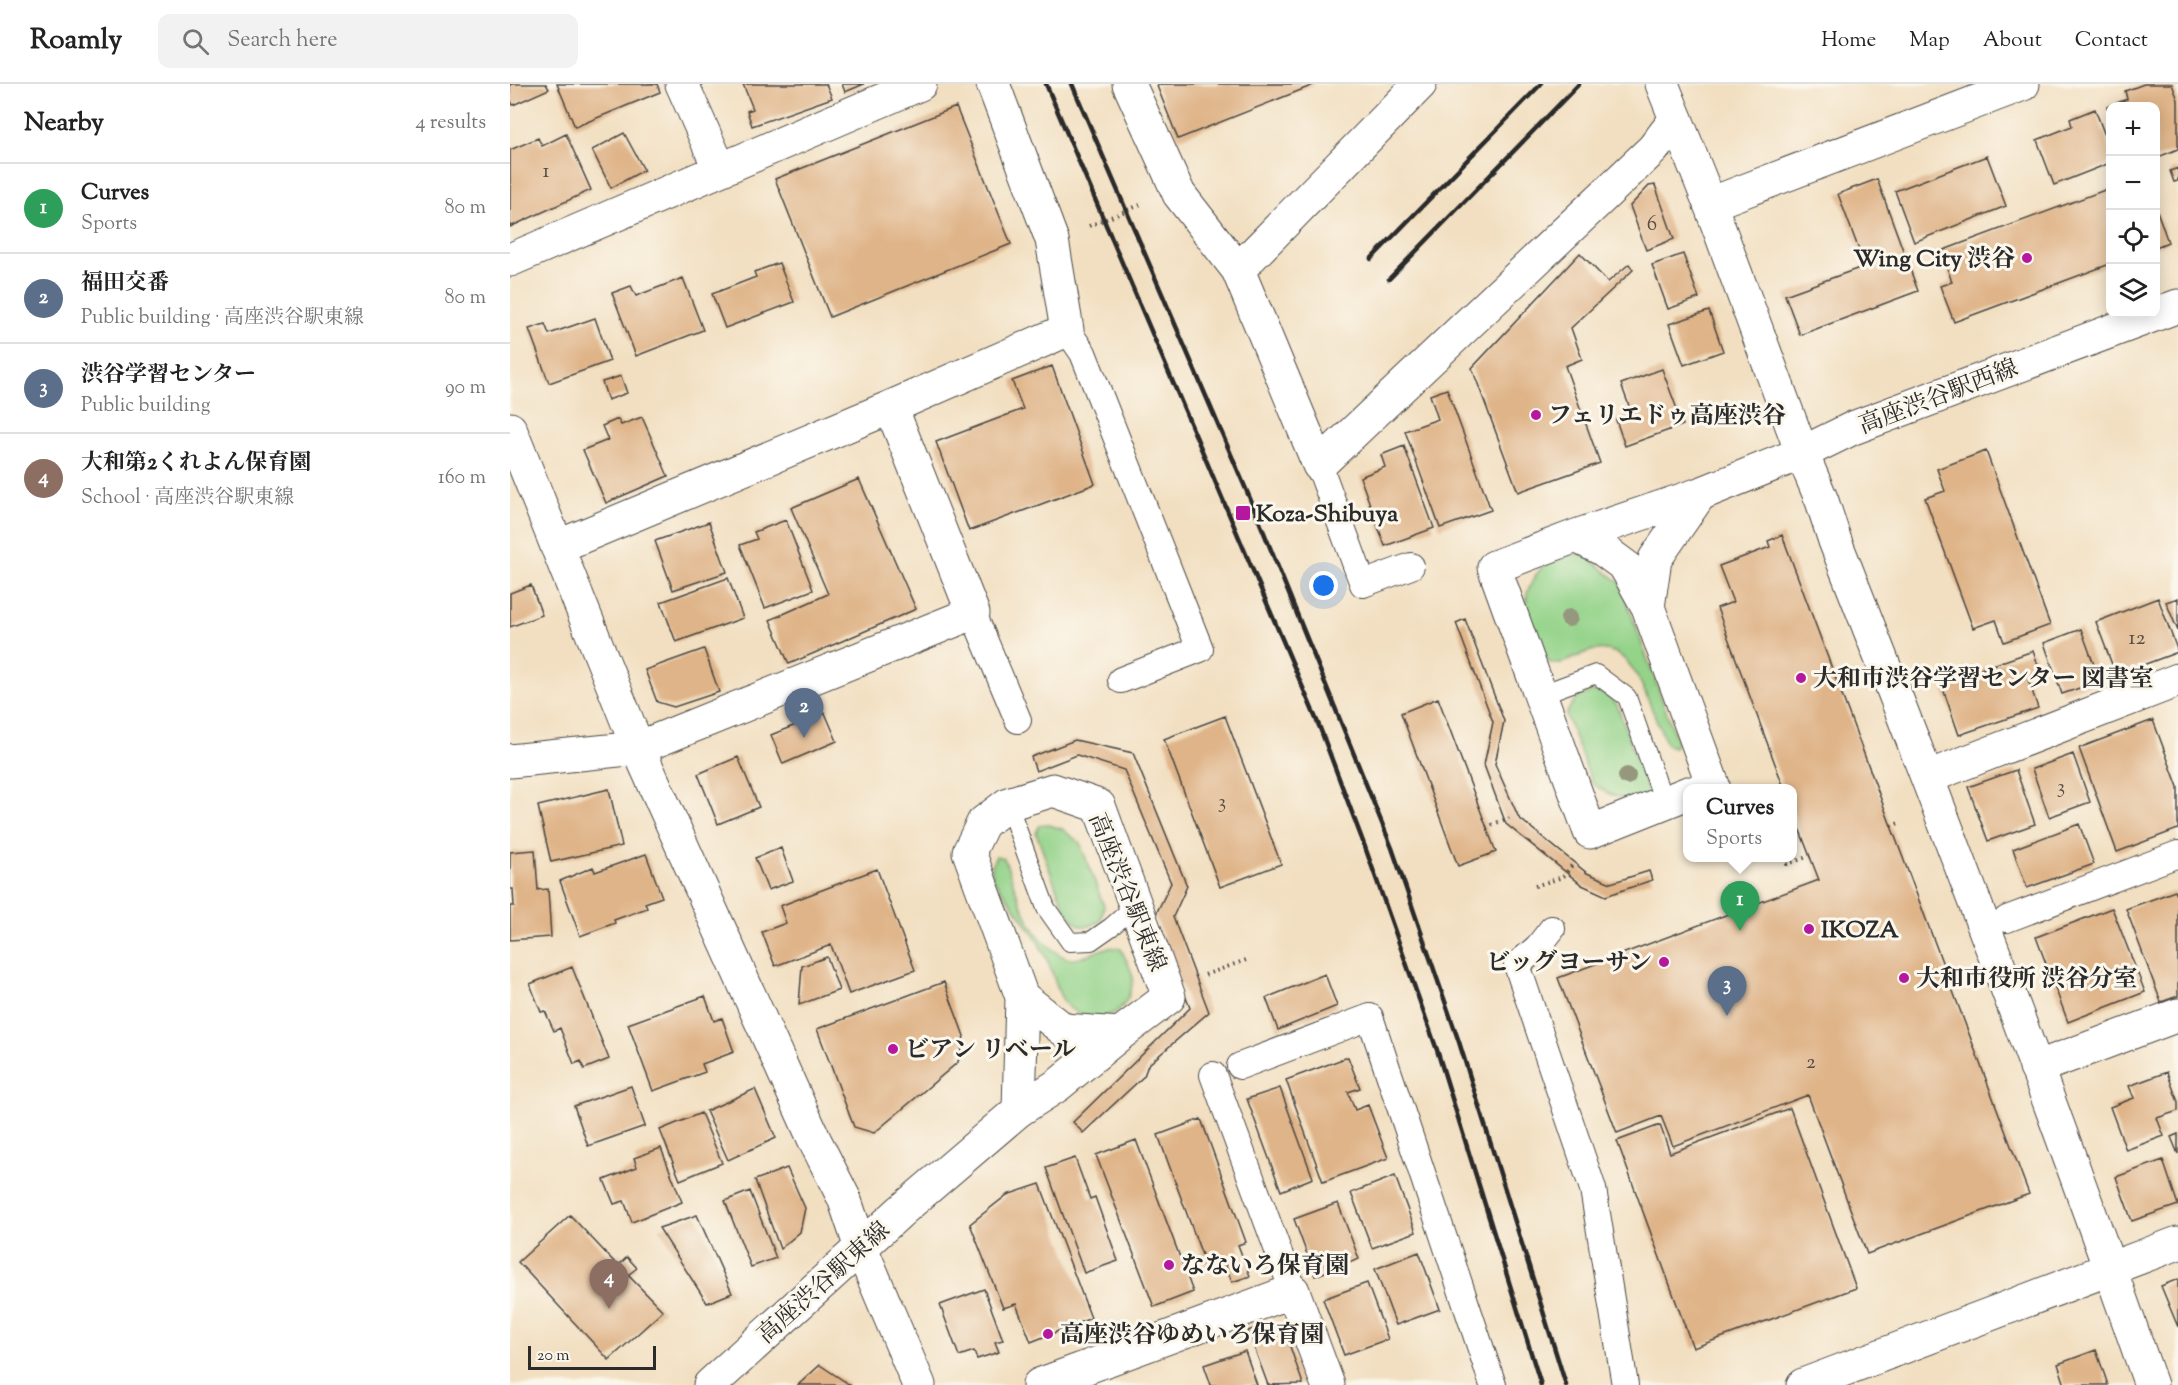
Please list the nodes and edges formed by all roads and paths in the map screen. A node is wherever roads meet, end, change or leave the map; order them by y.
1 (682, 84) edge
2 (920, 84) edge
3 (993, 84) edge
4 (1129, 84) edge
5 (1420, 84) edge
6 (2024, 84) edge
7 (1960, 95) edge
8 (1668, 100) edge
9 (720, 170) junction
10 (1177, 190) junction
11 (1710, 204) junction
12 (1052, 240) junction
13 (510, 260) edge
14 (1238, 270) junction
15 (2178, 306) edge
16 (1067, 330) junction
17 (891, 407) junction
18 (510, 429) edge
19 (1802, 453) junction
20 (1319, 465) junction
21 (1700, 494) junction
22 (1576, 536) junction
23 (557, 547) junction
24 (1411, 566) dead end
25 (1648, 607) junction
26 (973, 613) junction
27 (1121, 680) dead end
28 (2178, 680) edge
29 (1539, 695) junction
30 (1018, 720) dead end
31 (638, 748) junction
32 (510, 761) edge
33 (1928, 777) junction
34 (1713, 784) edge
35 (1676, 798) edge
36 (1008, 804) junction
37 (1509, 818) dead end
38 (1486, 827) dead end
39 (2178, 854) edge
40 (1810, 856) dead end
41 (1797, 861) edge
42 (1574, 863) dead end
43 (1535, 886) dead end
44 (1135, 906) junction
45 (2007, 919) dead end
46 (1552, 929) dead end
47 (1246, 960) dead end
48 (1205, 975) dead end
49 (1022, 997) junction
50 (2178, 1015) edge
51 (1120, 1034) junction
52 (1240, 1066) dead end
53 (2036, 1068) junction
54 (1213, 1075) dead end
55 (1019, 1110) junction
56 (2178, 1243) edge
57 (861, 1248) junction
58 (2110, 1269) junction
59 (1293, 1291) junction
60 (710, 1385) edge
61 (919, 1385) edge
62 (1039, 1385) edge
63 (1328, 1385) edge
64 (1493, 1385) edge
65 (1625, 1385) edge
66 (1803, 1385) edge
67 (2151, 1385) edge

1 - 9 street
2 - 9 street
3 - 12 street
4 - 10 street
5 - 14 street
6 - 7 street
7 - 11 street
8 - 11 street
8 - 20 street
9 - 13 street
10 - 12 path
10 - 14 street
11 - 19 street
12 - 16 street
14 - 20 street
15 - 19 street, 高座渋谷駅西線
16 - 17 street
16 - 27 street
17 - 23 street
17 - 26 street
18 - 23 street
19 - 21 street, 高座渋谷駅西線
19 - 33 street
20 - 24 street
21 - 22 street, 高座渋谷駅西線
21 - 25 street
22 - 25 street
22 - 29 street, 高座渋谷駅西線
23 - 31 street
25 - 34 street
26 - 30 street
26 - 31 street
28 - 33 street
29 - 35 lane
29 - 35 street
31 - 32 street
31 - 57 street
33 - 53 street
36 - 44 street, 高座渋谷駅東線
36 - 44 lane
36 - 49 street, 高座渋谷駅東線
37 - 38 path
39 - 45 street
40 - 41 path
42 - 43 path
44 - 51 street, 高座渋谷駅東線
46 - 65 street
47 - 48 path
49 - 51 street
49 - 55 street, 高座渋谷駅東線
50 - 53 street
51 - 55 street, 高座渋谷駅東線
52 - 64 street
53 - 58 street
54 - 59 street
55 - 57 street, 高座渋谷駅東線
56 - 58 street
57 - 60 street, 高座渋谷駅東線
57 - 61 street
58 - 66 street
58 - 67 street
59 - 62 street
59 - 63 street

